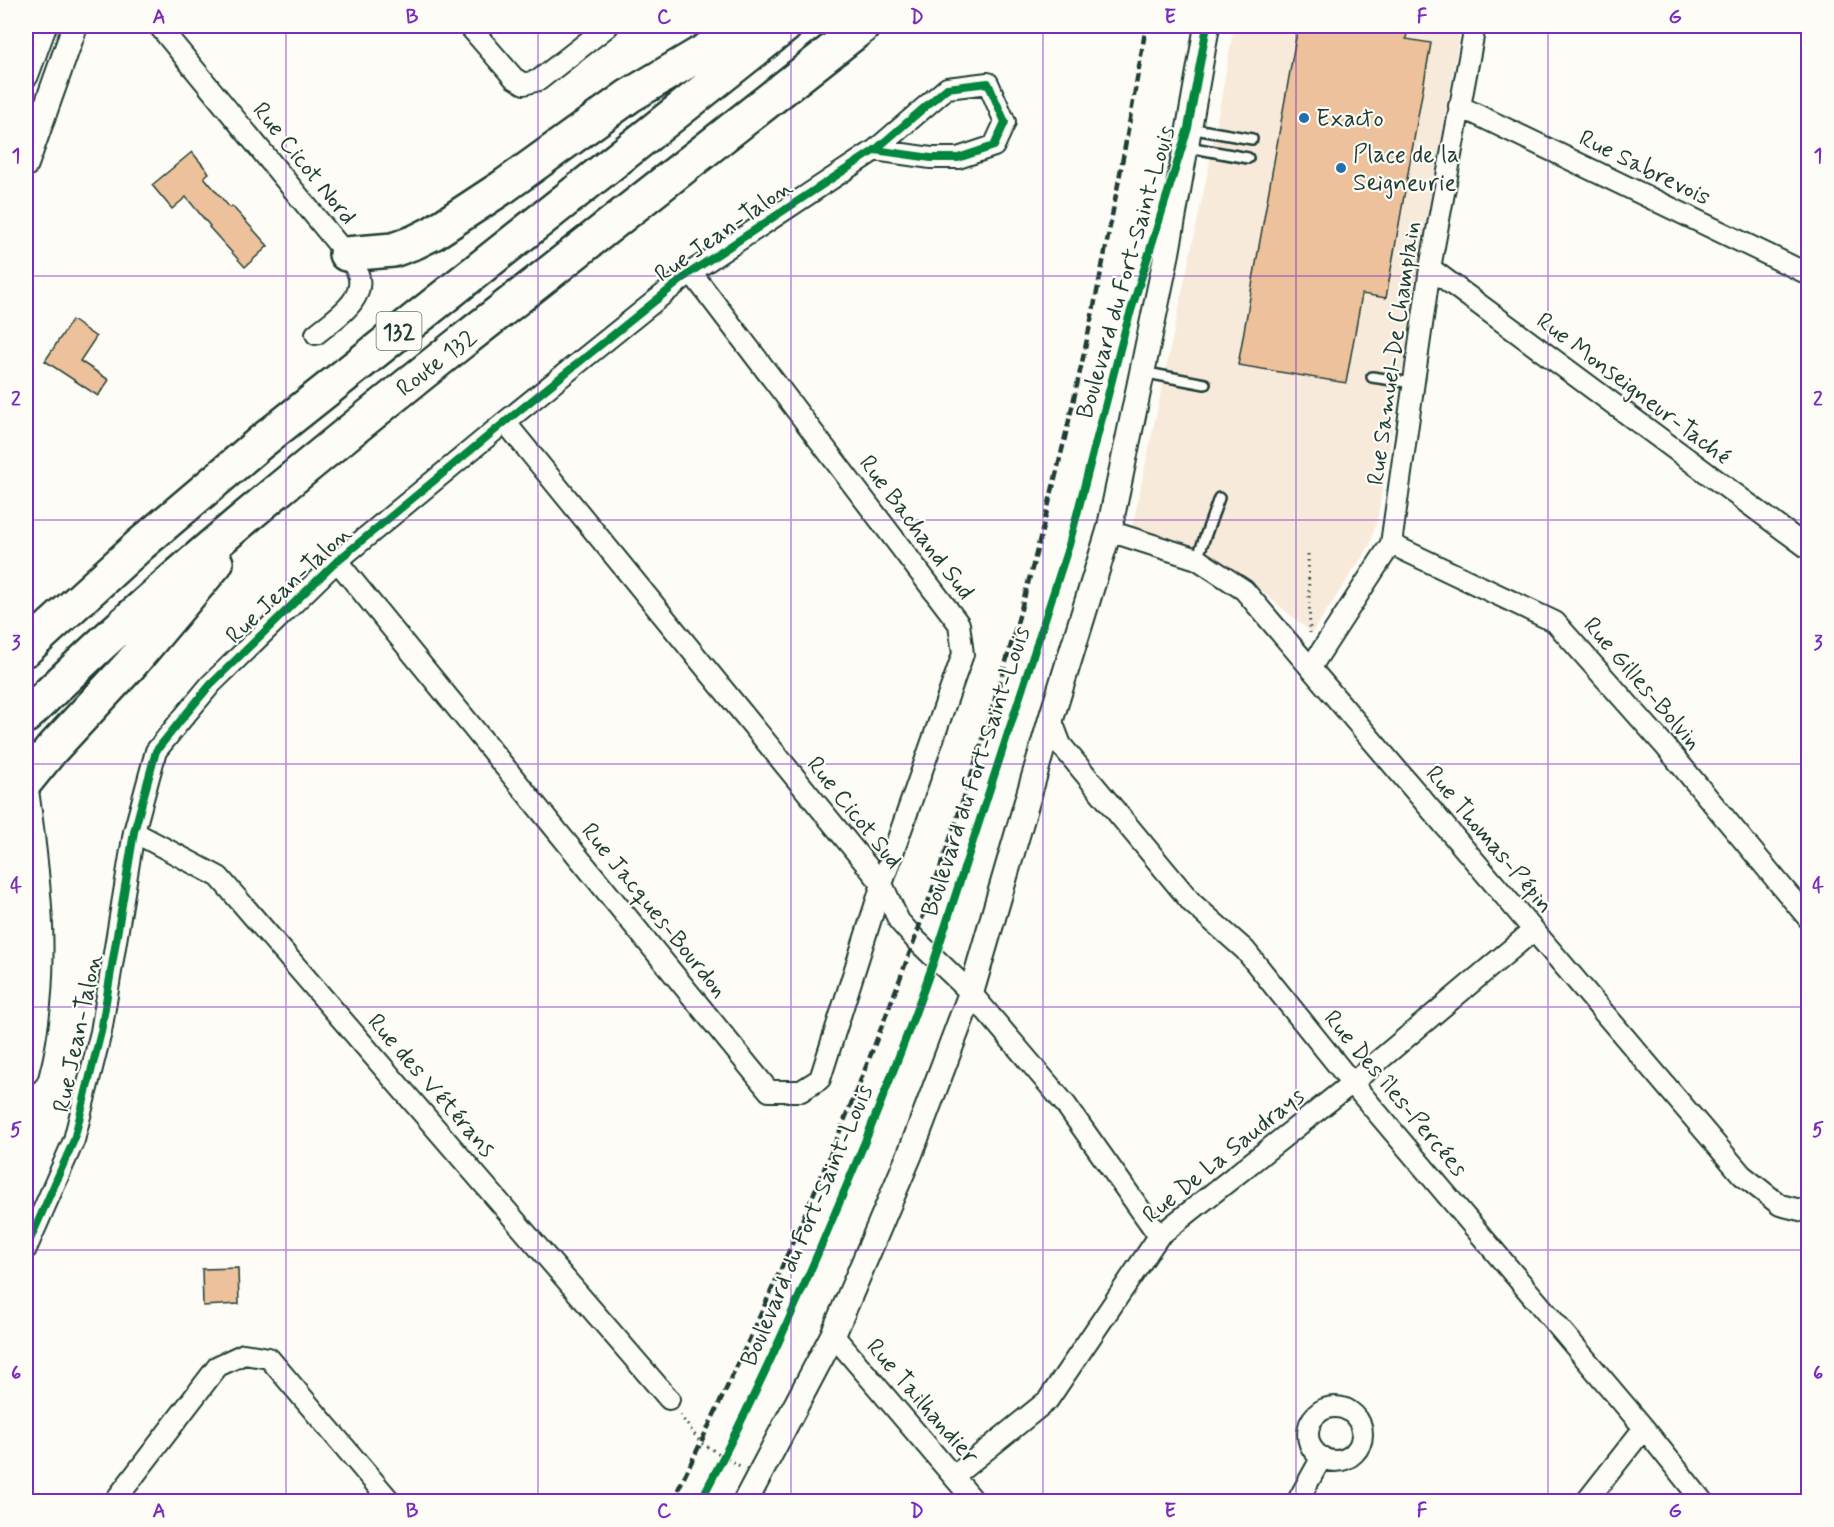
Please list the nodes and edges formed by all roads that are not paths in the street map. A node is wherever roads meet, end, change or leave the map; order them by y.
1 (44, 26) edge
2 (75, 26) edge
3 (159, 26) edge
4 (469, 26) edge
5 (608, 26) edge
6 (747, 26) edge
7 (785, 26) edge
8 (862, 26) edge
9 (1207, 26) edge
10 (1475, 26) edge
11 (26, 75) edge
12 (1459, 106) junction
13 (1187, 137) junction
14 (1252, 139) dead end
15 (875, 150) junction
16 (1248, 158) dead end
17 (26, 164) edge
18 (346, 254) junction
19 (1430, 268) junction
20 (691, 272) junction
21 (1809, 274) edge
22 (316, 334) dead end
23 (1142, 372) junction
24 (1372, 377) dead end
25 (1413, 383) junction
26 (1205, 384) dead end
27 (505, 422) junction
28 (281, 487) junction
29 (1219, 498) dead end
30 (1109, 531) junction
31 (1391, 544) junction
32 (1809, 548) edge
33 (1197, 559) junction
34 (337, 561) junction
35 (26, 649) edge
36 (1311, 667) junction
37 (26, 716) edge
38 (1051, 719) junction
39 (26, 780) edge
40 (26, 790) edge
41 (134, 832) junction
42 (882, 884) junction
43 (1809, 918) edge
44 (1534, 930) junction
45 (971, 993) junction
46 (26, 1072) edge
47 (1352, 1083) junction
48 (1809, 1212) edge
49 (1159, 1236) junction
50 (26, 1249) edge
51 (833, 1335) junction
52 (669, 1399) road end
53 (1644, 1428) junction
54 (1322, 1457) dead end
55 (954, 1476) junction
56 (114, 1502) edge
57 (391, 1502) edge
58 (745, 1502) edge
59 (975, 1502) edge
60 (1297, 1502) edge
61 (1586, 1502) edge
62 (1703, 1502) edge

1 - 11 street
2 - 17 street
3 - 18 street, Rue Cicot Nord
4 - 5 street
6 - 18 highway
7 - 35 highway, Route 132 / 132
8 - 28 highway, Route 132 / 132
9 - 13 street, Boulevard du Fort-Saint-Louis
10 - 12 street, Rue Samuel-De Champlain
12 - 19 street, Rue Samuel-De Champlain
12 - 21 street, Rue Sabrevois
13 - 14 lane
13 - 16 lane
13 - 23 street, Boulevard du Fort-Saint-Louis
15 - 15 street, Rue Jean-Talon
15 - 20 street, Rue Jean-Talon
18 - 22 street, Rue Cicot Nord
19 - 25 street, Rue Samuel-De Champlain
19 - 32 street, Rue Monseigneur-Taché
20 - 27 street, Rue Jean-Talon
20 - 42 street, Rue Bachand Sud
23 - 26 lane
23 - 30 street, Boulevard du Fort-Saint-Louis
24 - 25 lane
25 - 31 street, Rue Samuel-De Champlain
27 - 34 street, Rue Jean-Talon
27 - 42 street, Rue Cicot Sud
28 - 37 highway, Route 132 / 132
28 - 39 highway
29 - 33 lane
30 - 33 street, Rue Thomas-Pépin
30 - 38 street, Boulevard du Fort-Saint-Louis
31 - 36 street, Rue Samuel-De Champlain
31 - 43 street, Rue Gilles-Bolvin
33 - 36 street, Rue Thomas-Pépin
34 - 41 street, Rue Jean-Talon
34 - 42 street, Rue Jacques-Bourdon
36 - 44 street, Rue Thomas-Pépin
38 - 45 street, Boulevard du Fort-Saint-Louis
38 - 47 street, Rue Des îles-Percées
40 - 46 street
41 - 50 street, Rue Jean-Talon
41 - 52 street, Rue des Vétérans
42 - 45 street, Rue Cicot Sud
44 - 47 street, Rue De La Saudrays
44 - 48 street, Rue Thomas-Pépin
45 - 49 street, Rue Cicot Sud
45 - 51 street, Boulevard du Fort-Saint-Louis
47 - 49 street, Rue De La Saudrays
47 - 53 street, Rue Des îles-Percées
49 - 55 street, Rue De La Saudrays
51 - 55 street, Rue Tailhandier
51 - 58 street, Boulevard du Fort-Saint-Louis
53 - 61 street
53 - 62 street, Rue Des îles-Percées
54 - 60 street
55 - 59 street, Rue Tailhandier
56 - 57 street

